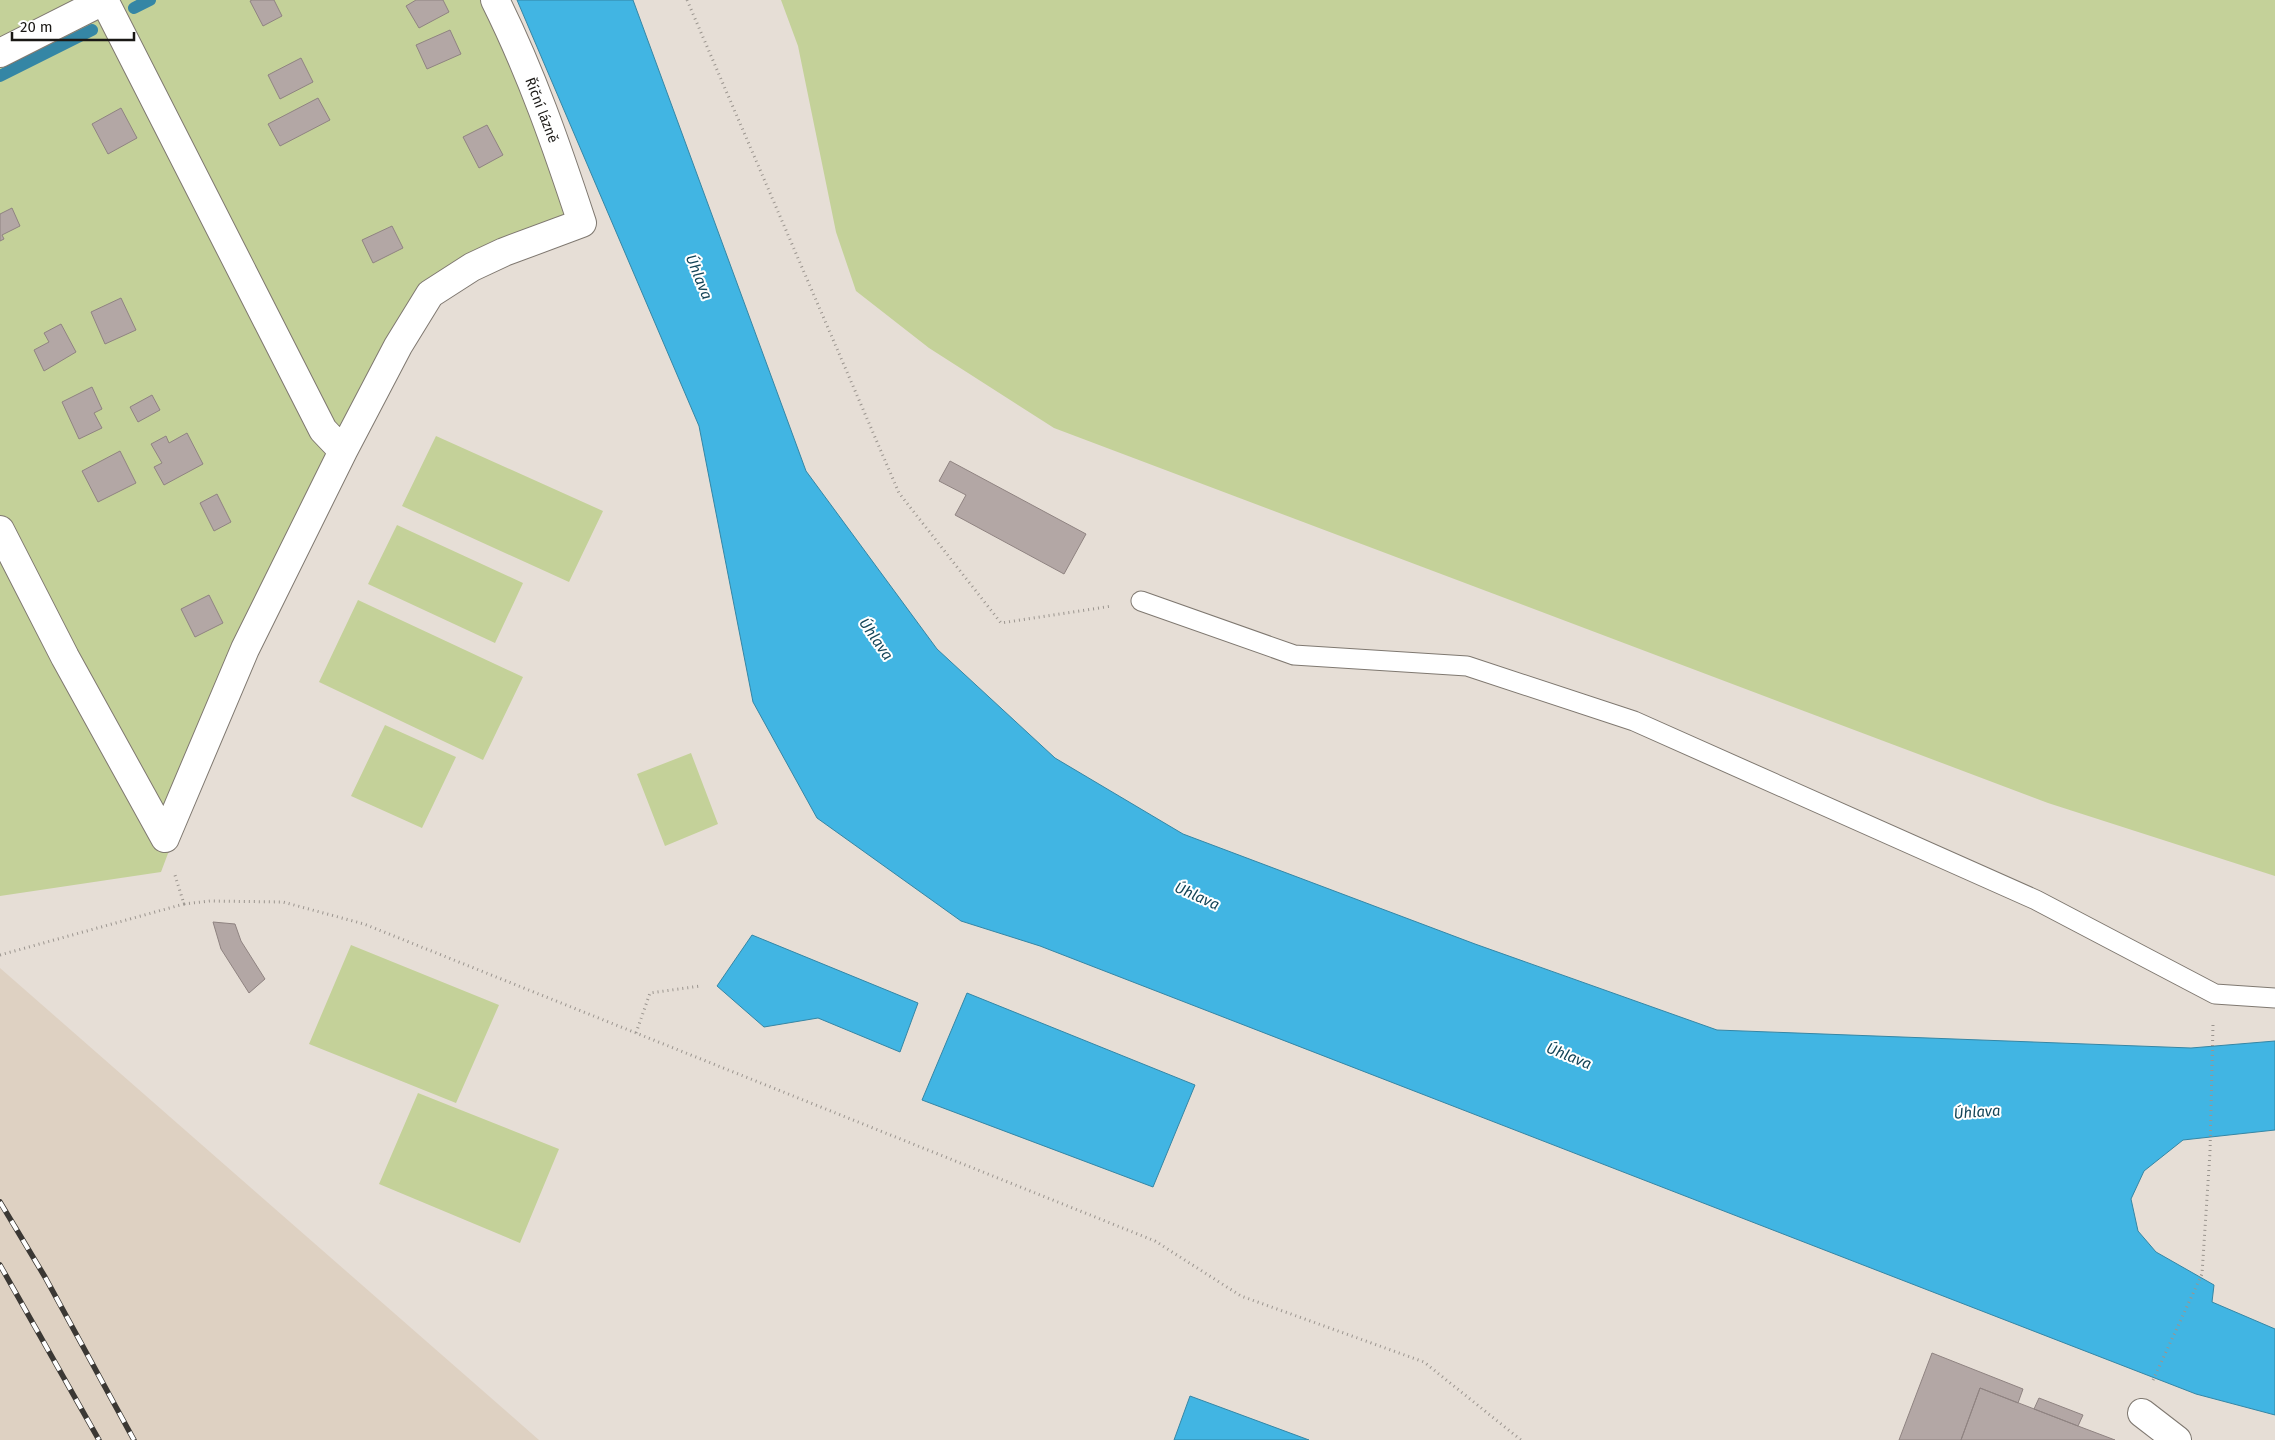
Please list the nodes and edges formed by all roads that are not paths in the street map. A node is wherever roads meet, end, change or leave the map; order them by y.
1 (105, 0) edge
2 (495, 0) edge
3 (0, 53) edge
4 (343, 451) junction
5 (0, 530) edge
6 (1141, 601) road end
7 (2275, 998) edge
8 (2142, 1413) dead end
9 (2177, 1440) edge

1 - 3 street
1 - 4 street
2 - 4 street, Říční lázně
4 - 5 street
6 - 7 lane
8 - 9 street

